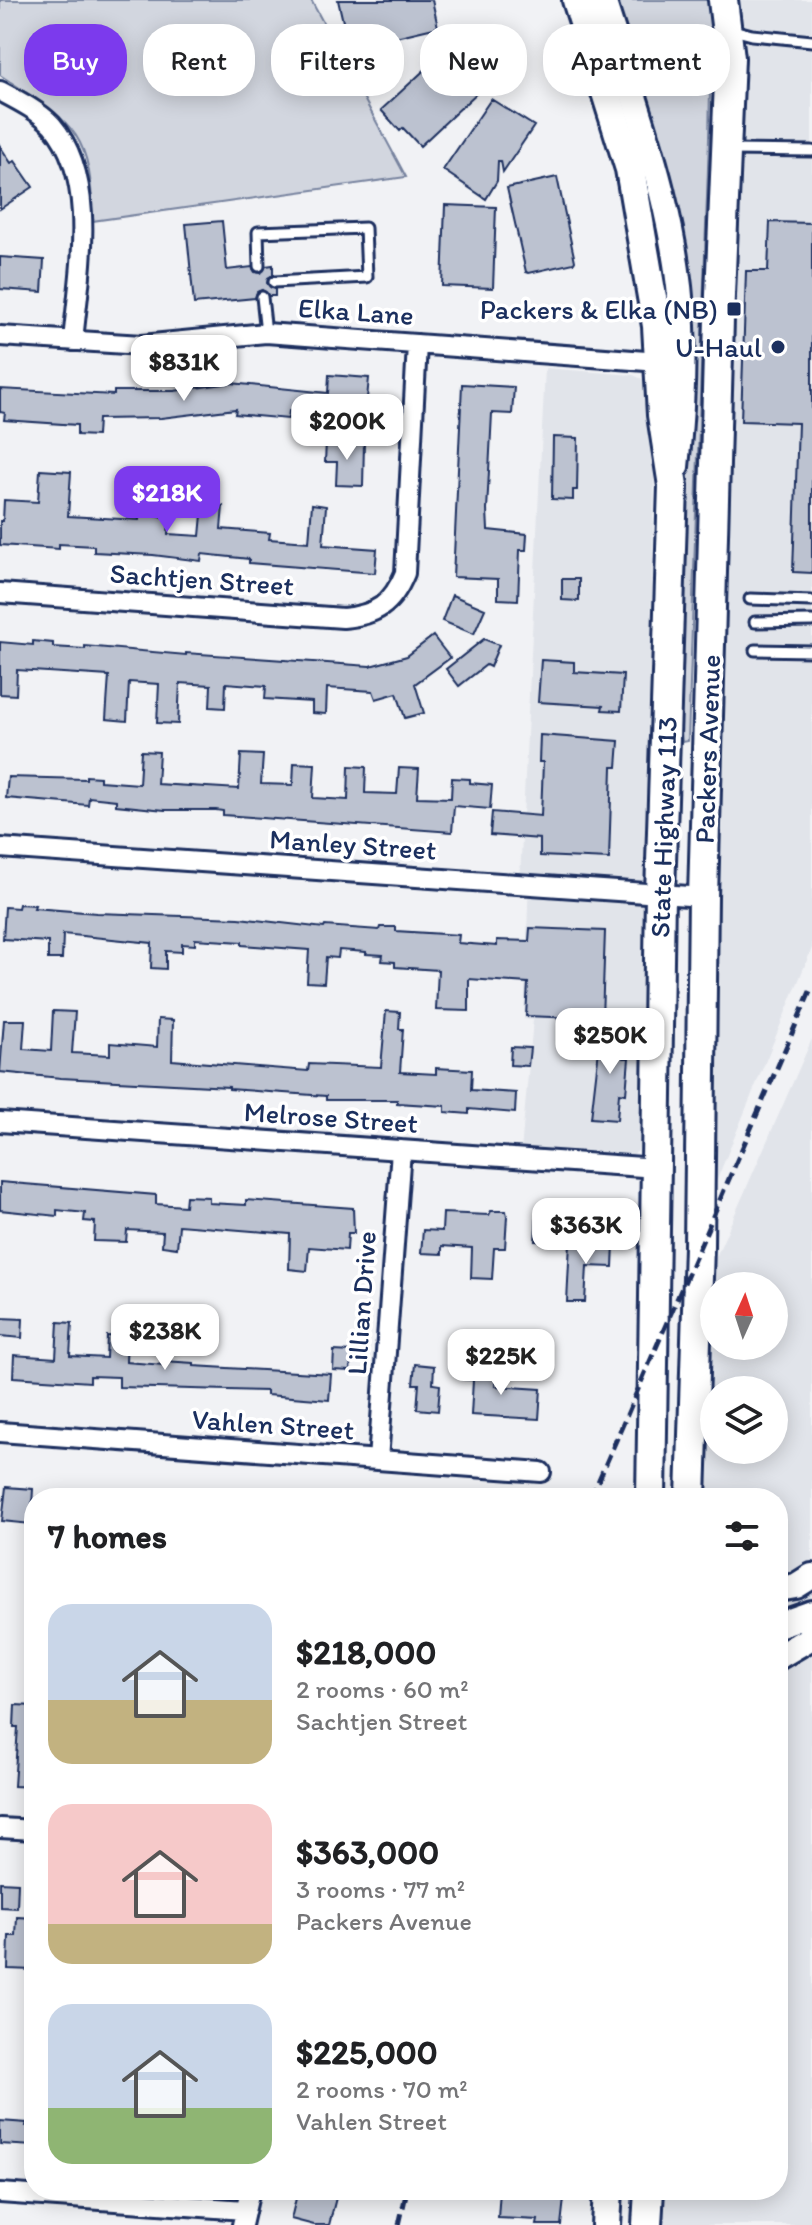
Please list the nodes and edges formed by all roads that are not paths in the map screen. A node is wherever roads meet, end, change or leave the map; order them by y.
1 (577, 0) edge
2 (603, 0) edge
3 (723, 0) edge
4 (736, 0) edge
5 (726, 24) edge
6 (733, 30) junction
7 (812, 41) edge
8 (730, 58) edge
9 (0, 91) edge
10 (728, 96) edge
11 (726, 150) junction
12 (812, 151) edge
13 (259, 266) dead end
14 (274, 282) dead end
15 (262, 297) dead end
16 (266, 333) junction
17 (0, 336) edge
18 (73, 341) junction
19 (417, 344) junction
20 (660, 362) junction
21 (673, 486) junction
22 (0, 593) edge
23 (750, 599) dead end
24 (812, 601) edge
25 (812, 621) edge
26 (755, 622) dead end
27 (755, 650) dead end
28 (812, 651) edge
29 (0, 848) edge
30 (660, 894) junction
31 (703, 897) junction
32 (0, 1122) edge
33 (401, 1150) junction
34 (657, 1168) junction
35 (0, 1432) edge
36 (378, 1460) junction
37 (541, 1472) dead end
38 (651, 1488) edge
39 (691, 1488) edge
40 (812, 1576) edge
41 (788, 1587) edge
42 (812, 1613) edge
43 (788, 1621) edge
44 (812, 1637) edge
45 (788, 1651) edge
46 (0, 1828) edge
47 (24, 1829) edge
48 (0, 2193) edge
49 (24, 2195) edge
50 (68, 2200) edge
51 (607, 2200) edge
52 (648, 2200) edge
53 (244, 2218) edge
54 (606, 2225) edge
55 (647, 2225) edge

1 - 20 main road, State Highway 113
2 - 21 main road
3 - 5 main road
4 - 6 main road, Packers Avenue
6 - 7 lane
6 - 8 main road, Packers Avenue
9 - 18 street
10 - 11 main road, Packers Avenue
11 - 12 lane
11 - 31 main road, Packers Avenue
13 - 14 lane
15 - 16 lane
16 - 18 street, Elka Lane
16 - 19 street, Elka Lane
17 - 18 street, Elka Lane
19 - 20 street, Elka Lane
19 - 22 street, Sachtjen Street
20 - 21 main road, State Highway 113
21 - 30 main road, State Highway 113
23 - 24 lane
25 - 26 lane
27 - 28 lane
29 - 30 street, Manley Street
30 - 31 street, Manley Street
30 - 34 main road, State Highway 113
31 - 39 main road, Packers Avenue
32 - 33 street, Melrose Street
33 - 34 street, Melrose Street
33 - 36 street, Lillian Drive
34 - 38 main road
35 - 36 street, Vahlen Street
36 - 37 street, Vahlen Street
40 - 41 main road
42 - 43 main road
44 - 45 main road
46 - 47 street
48 - 49 street
50 - 53 street
51 - 54 main road
52 - 55 main road

